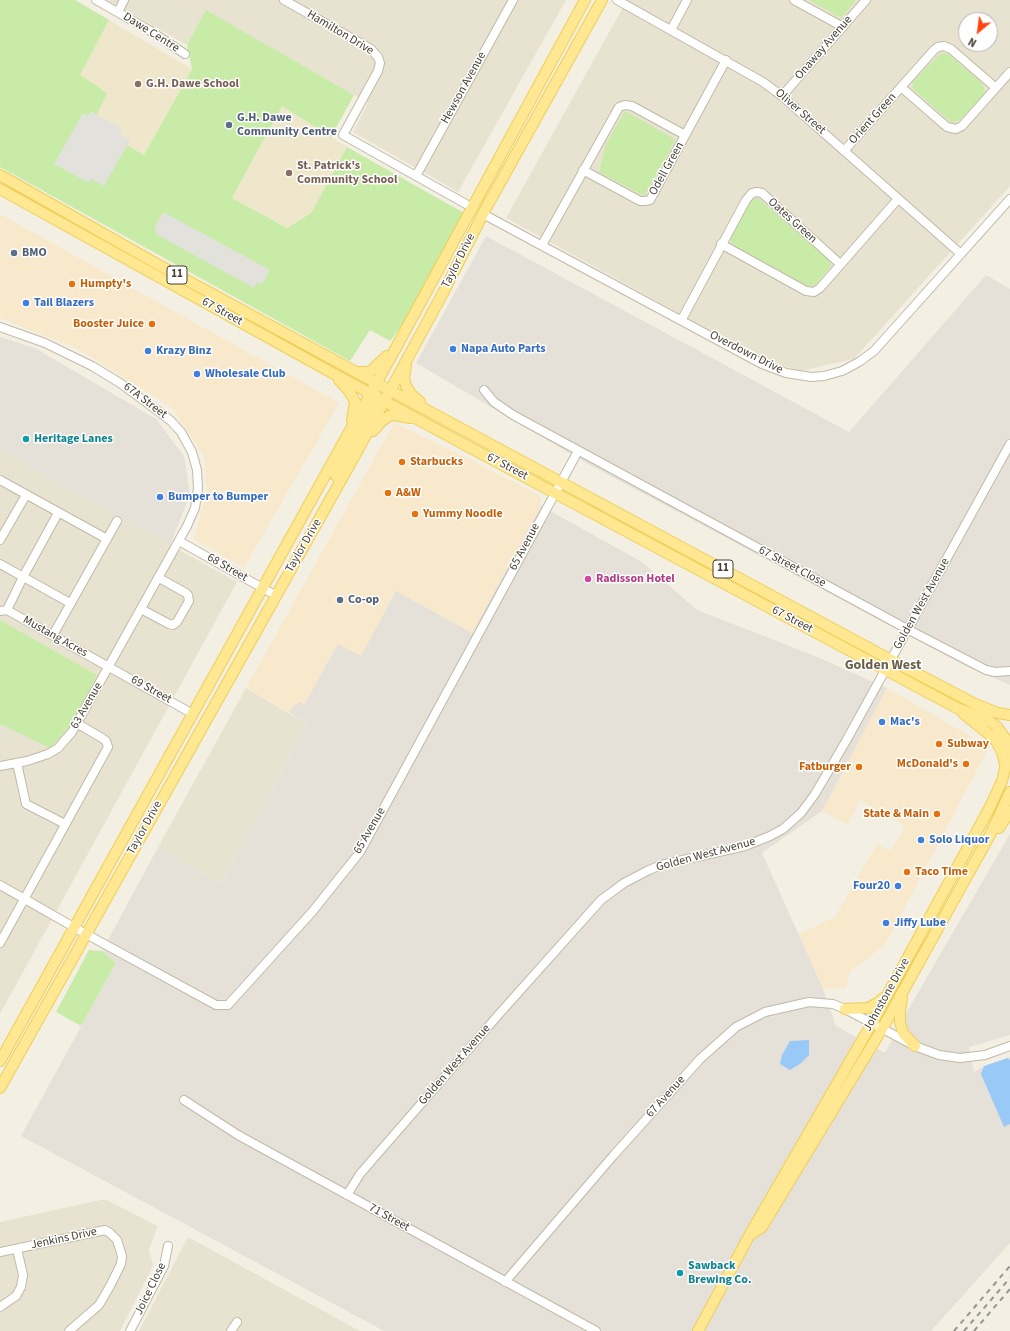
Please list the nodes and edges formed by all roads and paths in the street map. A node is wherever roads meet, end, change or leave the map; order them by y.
1 (96, 0) edge
2 (124, 0) edge
3 (284, 0) edge
4 (513, 0) edge
5 (585, 0) edge
6 (602, 0) edge
7 (617, 0) edge
8 (687, 0) edge
9 (794, 0) edge
10 (866, 0) edge
11 (118, 12) junction
12 (843, 27) junction
13 (671, 30) junction
14 (185, 54) dead end
15 (726, 60) junction
16 (1010, 72) edge
17 (901, 87) junction
18 (996, 88) junction
19 (782, 96) junction
20 (685, 136) junction
21 (844, 151) junction
22 (583, 170) junction
23 (0, 175) edge
24 (416, 176) junction
25 (0, 189) edge
26 (898, 199) junction
27 (1010, 199) edge
28 (473, 208) junction
29 (483, 214) junction
30 (721, 244) junction
31 (542, 245) junction
32 (961, 254) junction
33 (840, 264) junction
34 (682, 319) junction
35 (0, 327) edge
36 (398, 344) junction
37 (407, 360) junction
38 (325, 369) junction
39 (356, 372) junction
40 (376, 383) junction
41 (390, 390) junction
42 (484, 390) dead end
43 (373, 394) junction
44 (385, 401) junction
45 (440, 417) junction
46 (422, 421) junction
47 (348, 434) junction
48 (1010, 444) edge
49 (578, 451) junction
50 (354, 457) junction
51 (0, 480) edge
52 (560, 482) junction
53 (554, 493) junction
54 (26, 495) junction
55 (324, 511) junction
56 (58, 513) junction
57 (117, 521) dead end
58 (107, 539) junction
59 (0, 540) edge
60 (179, 541) junction
61 (0, 564) edge
62 (23, 577) junction
63 (159, 578) junction
64 (262, 588) junction
65 (276, 595) junction
66 (70, 603) junction
67 (141, 609) junction
68 (4, 611) edge
69 (908, 630) junction
70 (53, 635) junction
71 (891, 660) junction
72 (109, 667) junction
73 (886, 670) junction
74 (1010, 671) edge
75 (957, 708) junction
76 (193, 714) junction
77 (1009, 714) edge
78 (78, 724) junction
79 (1010, 746) edge
80 (17, 763) junction
81 (0, 766) edge
82 (1005, 769) junction
83 (1010, 792) edge
84 (1010, 811) edge
85 (65, 824) junction
86 (991, 833) junction
87 (0, 885) edge
88 (23, 899) junction
89 (75, 928) junction
90 (86, 934) junction
91 (0, 943) edge
92 (890, 990) junction
93 (905, 990) junction
94 (845, 1009) junction
95 (872, 1023) junction
96 (882, 1029) junction
97 (915, 1046) junction
98 (1010, 1046) edge
99 (0, 1061) edge
100 (0, 1088) edge
101 (184, 1100) dead end
102 (347, 1195) junction
103 (749, 1236) junction
104 (168, 1246) dead end
105 (17, 1249) junction
106 (0, 1252) edge
107 (506, 1282) junction
108 (0, 1307) edge
109 (237, 1322) dead end
110 (69, 1331) edge
111 (130, 1331) edge
112 (231, 1331) edge
113 (596, 1331) edge
114 (698, 1331) edge

1 - 11 street, Dawe Centre
2 - 11 street
3 - 24 street, Hamilton Drive
4 - 24 street, Hewson Avenue
5 - 28 main road, Taylor Drive
6 - 29 main road, Taylor Drive
7 - 13 street, Oliver Street
8 - 13 street
9 - 12 street
10 - 12 street, Onaway Avenue
11 - 14 street, Dawe Centre
12 - 19 street, Onaway Avenue
13 - 15 street, Oliver Street
15 - 19 street, Oliver Street
15 - 20 street, Odell Green
16 - 18 street, Orient Green
17 - 18 street, Orient Green
17 - 18 street, Orient Green
17 - 21 street, Orient Green
19 - 21 street, Oliver Street
20 - 22 street, Odell Green
20 - 22 street, Odell Green
21 - 26 street, Oliver Street
22 - 31 street, Odell Green
23 - 39 main road, 67 Street / 11
24 - 28 street, Hamilton Drive
25 - 38 main road, 67 Street / 11
26 - 32 street, Oliver Street
26 - 33 street
27 - 32 street, Overdown Drive
28 - 36 main road, Taylor Drive
29 - 31 street, Overdown Drive
29 - 37 main road, Taylor Drive
30 - 33 street
30 - 33 street, Oates Green
30 - 34 street, Oates Green
31 - 34 street, Overdown Drive
32 - 34 street, Overdown Drive
35 - 60 street, 67A Street
36 - 39 main road
36 - 40 main road, Taylor Drive
37 - 41 main road, Taylor Drive
37 - 45 main road
38 - 43 main road, 67 Street / 11
38 - 47 main road
39 - 40 main road, 67 Street / 11
40 - 41 main road, 67 Street / 11
40 - 43 main road
41 - 44 main road, Taylor Drive
41 - 45 main road, 67 Street / 11
42 - 49 street, 67 Street Close
43 - 44 main road, 67 Street / 11
43 - 47 main road, Taylor Drive
43 - 55 main road
44 - 46 main road, 67 Street / 11
44 - 50 main road, Taylor Drive
45 - 52 main road, 67 Street / 11
46 - 50 main road
46 - 53 main road, 67 Street / 11
47 - 64 main road, Taylor Drive
48 - 69 street, Golden West Avenue
49 - 52 street
49 - 69 street, 67 Street Close
50 - 55 main road, Taylor Drive
51 - 54 street
52 - 53 street, 65 Avenue
52 - 71 main road, 67 Street / 11
53 - 73 main road, 67 Street / 11
53 - 90 street, 65 Avenue
54 - 56 street
54 - 59 street
55 - 65 main road, Taylor Drive
56 - 58 street
56 - 62 street
57 - 58 street
58 - 66 street
60 - 63 street, 63 Avenue
60 - 64 street, 68 Street
61 - 62 street
62 - 66 street
62 - 68 street
63 - 67 street, 63 Avenue
63 - 67 street
64 - 65 street, 68 Street
64 - 76 main road, Taylor Drive
65 - 90 main road, Taylor Drive
66 - 70 street
67 - 72 street, 63 Avenue
68 - 70 street, Mustang Acres
69 - 71 street, Golden West Avenue
69 - 74 street, 67 Street Close
70 - 72 street, Mustang Acres
71 - 73 street, Golden West Avenue
71 - 77 main road, 67 Street / 11
72 - 76 street, 69 Street
72 - 78 street, 63 Avenue
73 - 75 main road, 67 Street / 11
73 - 102 street, Golden West Avenue
75 - 79 main road, 67 Street / 11
75 - 82 main road
76 - 89 main road, Taylor Drive
78 - 80 street, 63 Avenue
78 - 85 street
79 - 82 main road, Johnstone Drive
80 - 81 street, 63 Avenue
80 - 85 street
82 - 92 main road, Johnstone Drive
83 - 86 main road, Johnstone Drive
84 - 86 main road
85 - 88 street
86 - 93 main road, Johnstone Drive
87 - 88 street, 65 Avenue
88 - 89 street, 65 Avenue
88 - 91 street
89 - 90 street, 65 Avenue
89 - 99 main road, Taylor Drive
90 - 100 main road, Taylor Drive
92 - 94 main road
92 - 95 main road, Johnstone Drive
93 - 96 main road, Johnstone Drive
93 - 97 main road
94 - 95 street, 67 Avenue
94 - 107 street, 67 Avenue
95 - 96 street, 67 Avenue
95 - 103 main road, Johnstone Drive
96 - 97 street, 67 Avenue
96 - 103 main road, Johnstone Drive
97 - 98 street, 67 Avenue
101 - 102 street, 71 Street
102 - 107 street, 71 Street
103 - 114 main road, Johnstone Drive
104 - 111 street, Joice Close
105 - 106 street, Jenkins Drive
105 - 108 street, Jenkins Drive
105 - 110 street, Jenkins Drive
107 - 113 street, 71 Street
109 - 112 street

